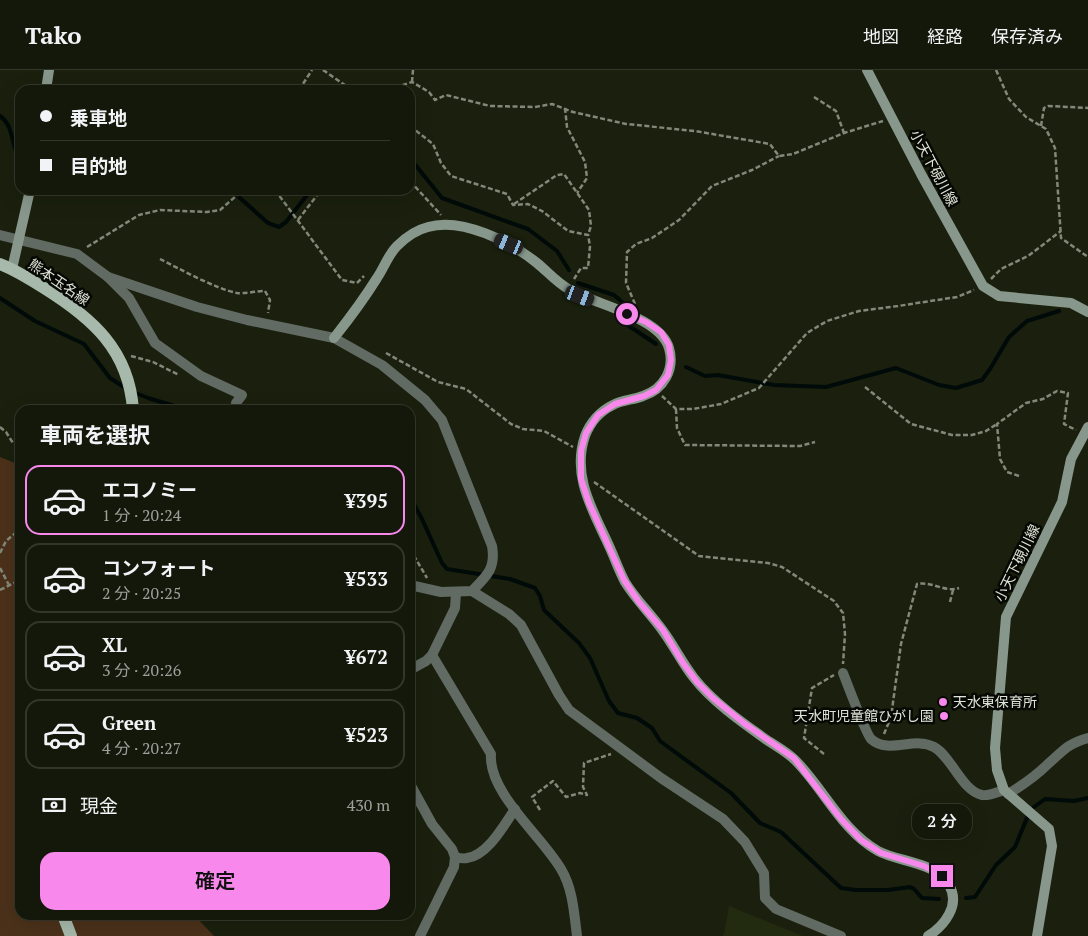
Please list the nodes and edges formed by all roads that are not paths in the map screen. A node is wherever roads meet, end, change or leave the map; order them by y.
1 (49, 70) edge
2 (867, 70) edge
3 (47, 85) edge
4 (29, 195) edge
5 (0, 235) edge
6 (6, 267) edge
7 (108, 277) junction
8 (1088, 312) edge
9 (334, 338) junction
10 (236, 404) dead end
11 (131, 405) edge
12 (1086, 430) edge
13 (415, 586) edge
14 (472, 591) junction
15 (456, 592) junction
16 (432, 655) junction
17 (415, 667) edge
18 (843, 673) road end
19 (1088, 738) edge
20 (1006, 792) junction
21 (415, 793) edge
22 (515, 809) junction
23 (455, 857) junction
24 (65, 920) edge
25 (71, 936) edge
26 (420, 936) edge
27 (577, 936) edge
28 (841, 936) edge
29 (928, 936) edge
30 (1038, 936) edge

1 - 3 street
2 - 8 street, 小天下硯川線
4 - 6 street
5 - 7 street
6 - 11 main road, 熊本玉名線
7 - 9 street
7 - 10 street
9 - 14 street
9 - 29 street
12 - 20 street, 小天下硯川線
13 - 15 street
14 - 15 street
14 - 28 street
15 - 16 street
16 - 17 street
16 - 22 street
18 - 20 street
19 - 20 street
20 - 30 street
21 - 23 street
22 - 23 street
22 - 27 street
23 - 26 street
24 - 25 main road

